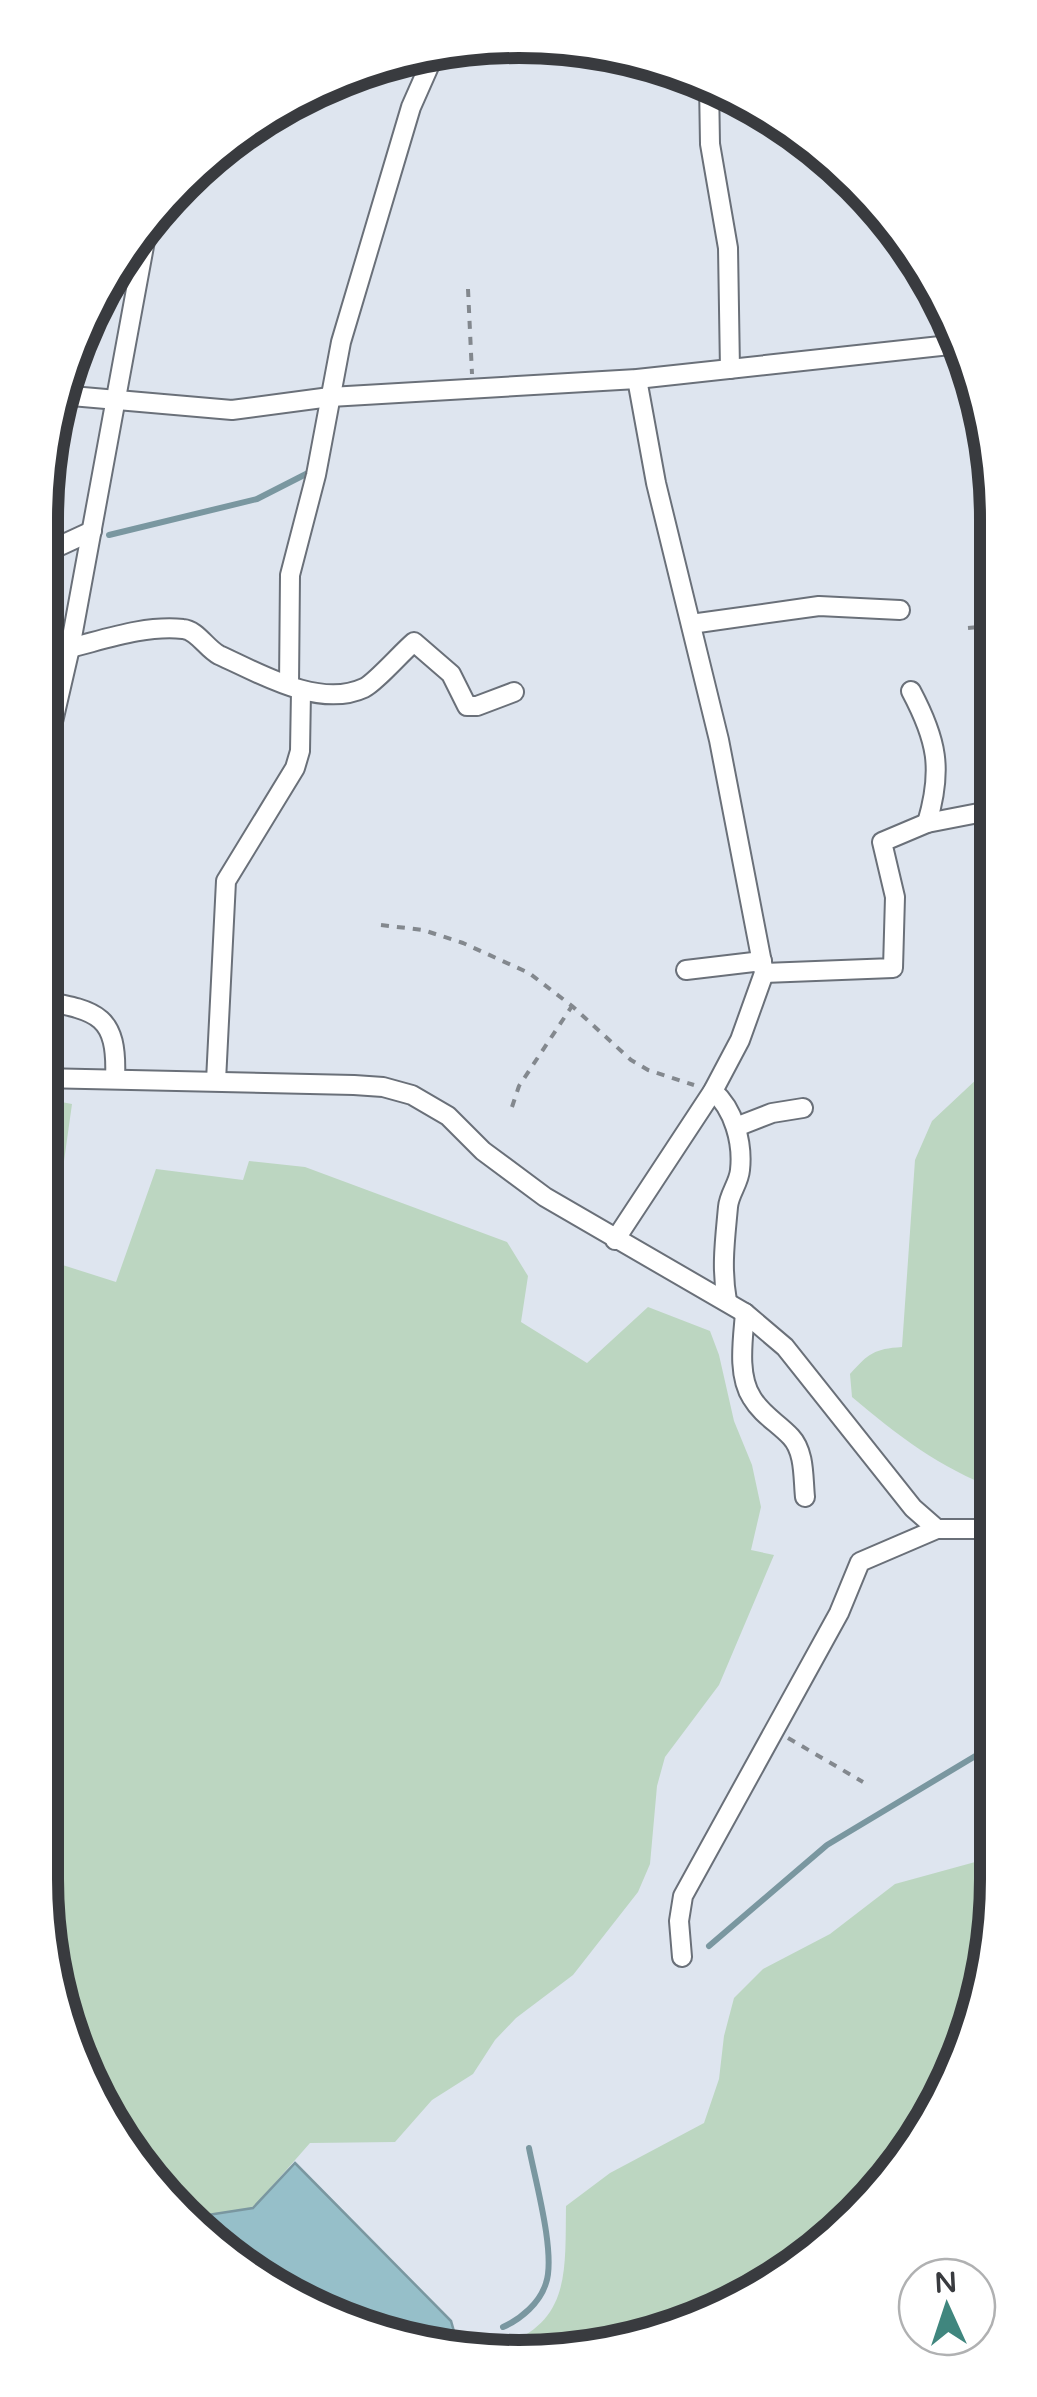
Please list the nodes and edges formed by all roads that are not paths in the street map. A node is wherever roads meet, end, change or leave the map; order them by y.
1 (430, 66) edge
2 (709, 99) edge
3 (144, 250) edge
4 (945, 345) edge
5 (730, 369) junction
6 (637, 379) junction
7 (74, 396) edge
8 (330, 397) junction
9 (115, 398) junction
10 (92, 531) junction
11 (58, 547) edge
12 (900, 610) dead end
13 (691, 624) junction
14 (70, 648) junction
15 (295, 688) junction
16 (910, 691) dead end
17 (514, 692) dead end
18 (58, 700) edge
19 (980, 813) edge
20 (927, 823) junction
21 (763, 967) junction
22 (686, 970) dead end
23 (58, 1004) edge
24 (58, 1078) edge
25 (115, 1079) junction
26 (216, 1081) junction
27 (713, 1091) junction
28 (803, 1108) dead end
29 (736, 1127) junction
30 (616, 1240) junction
31 (727, 1300) junction
32 (745, 1313) junction
33 (805, 1498) dead end
34 (937, 1529) junction
35 (980, 1529) edge
36 (682, 1957) dead end

1 - 8 street
2 - 5 street
3 - 9 street
4 - 5 street
5 - 6 street
6 - 8 street
6 - 13 street
7 - 9 street
8 - 9 street
8 - 15 street
9 - 10 street
10 - 11 street
10 - 14 street
12 - 13 street
13 - 21 street
14 - 15 street
14 - 18 street
15 - 17 street
15 - 26 street
16 - 20 street
19 - 20 street
20 - 21 street
21 - 22 street
21 - 27 street
23 - 25 street
24 - 25 street
25 - 26 street
26 - 30 street
27 - 29 street
27 - 30 street
28 - 29 street
29 - 31 street
30 - 31 street
31 - 32 street
32 - 33 street
32 - 34 street
34 - 35 street
34 - 36 street

